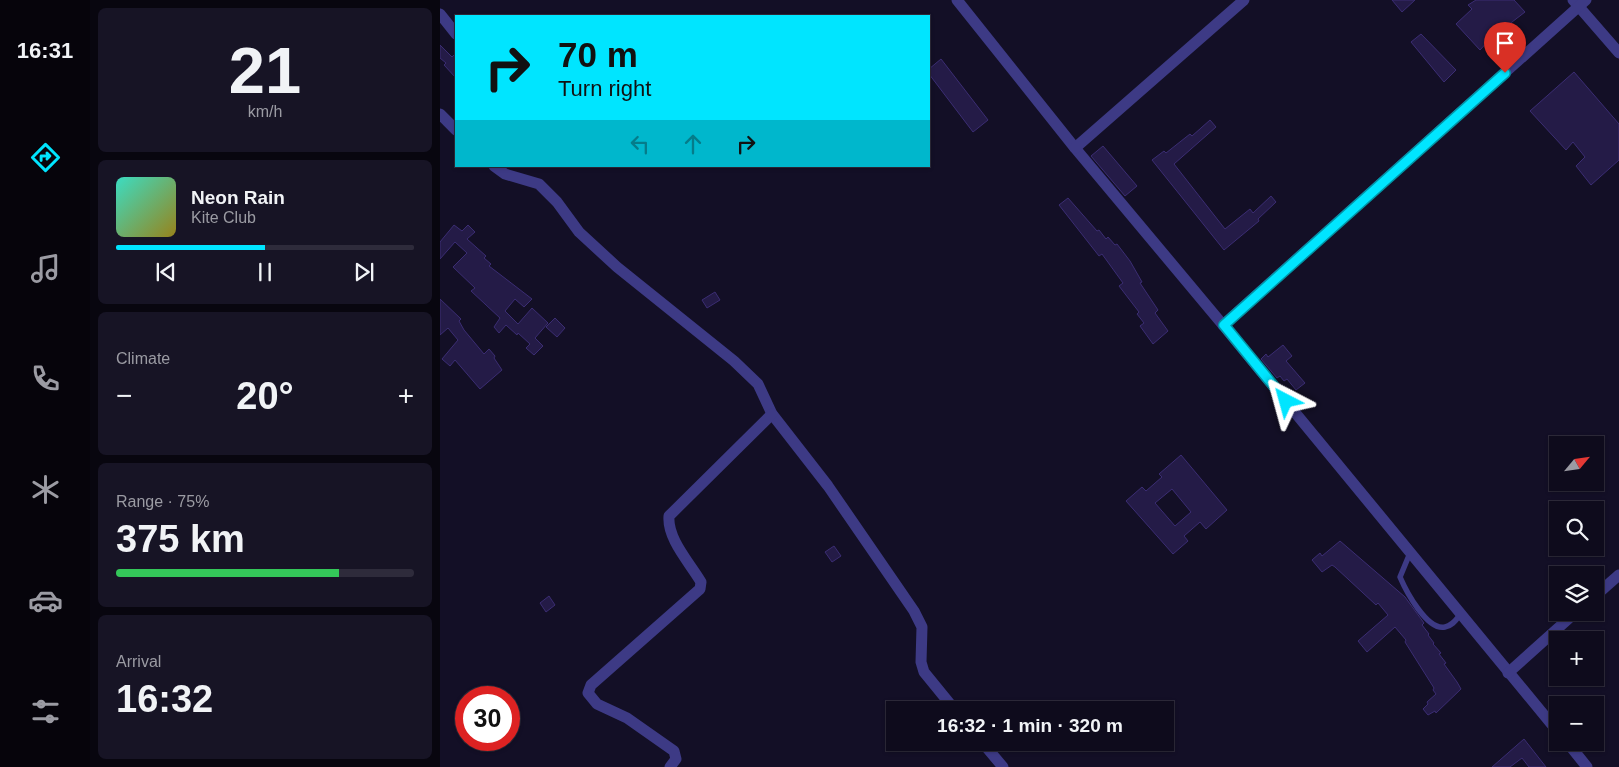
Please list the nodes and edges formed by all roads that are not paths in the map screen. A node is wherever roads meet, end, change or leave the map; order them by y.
1 (957, 0) edge
2 (1244, 0) edge
3 (1579, 2) edge
4 (440, 14) edge
5 (455, 33) edge
6 (1619, 53) edge
7 (440, 114) edge
8 (455, 129) edge
9 (1075, 148) junction
10 (495, 167) edge
11 (1224, 325) junction
12 (772, 414) junction
13 (1410, 553) junction
14 (1619, 575) edge
15 (1604, 588) edge
16 (1460, 615) junction
17 (1566, 621) edge
18 (1508, 673) junction
19 (948, 701) edge
20 (1549, 721) edge
21 (990, 751) edge
22 (1574, 751) edge
23 (670, 767) edge
24 (1003, 767) edge
25 (1587, 767) edge

1 - 9 street
2 - 9 street
3 - 6 street
3 - 11 street
4 - 5 street
7 - 8 street
9 - 11 street
10 - 12 street
11 - 13 street
12 - 19 street
12 - 23 street
13 - 16 street
13 - 16 lane
14 - 15 street
16 - 18 street
17 - 18 street
18 - 20 street
21 - 24 street
22 - 25 street

